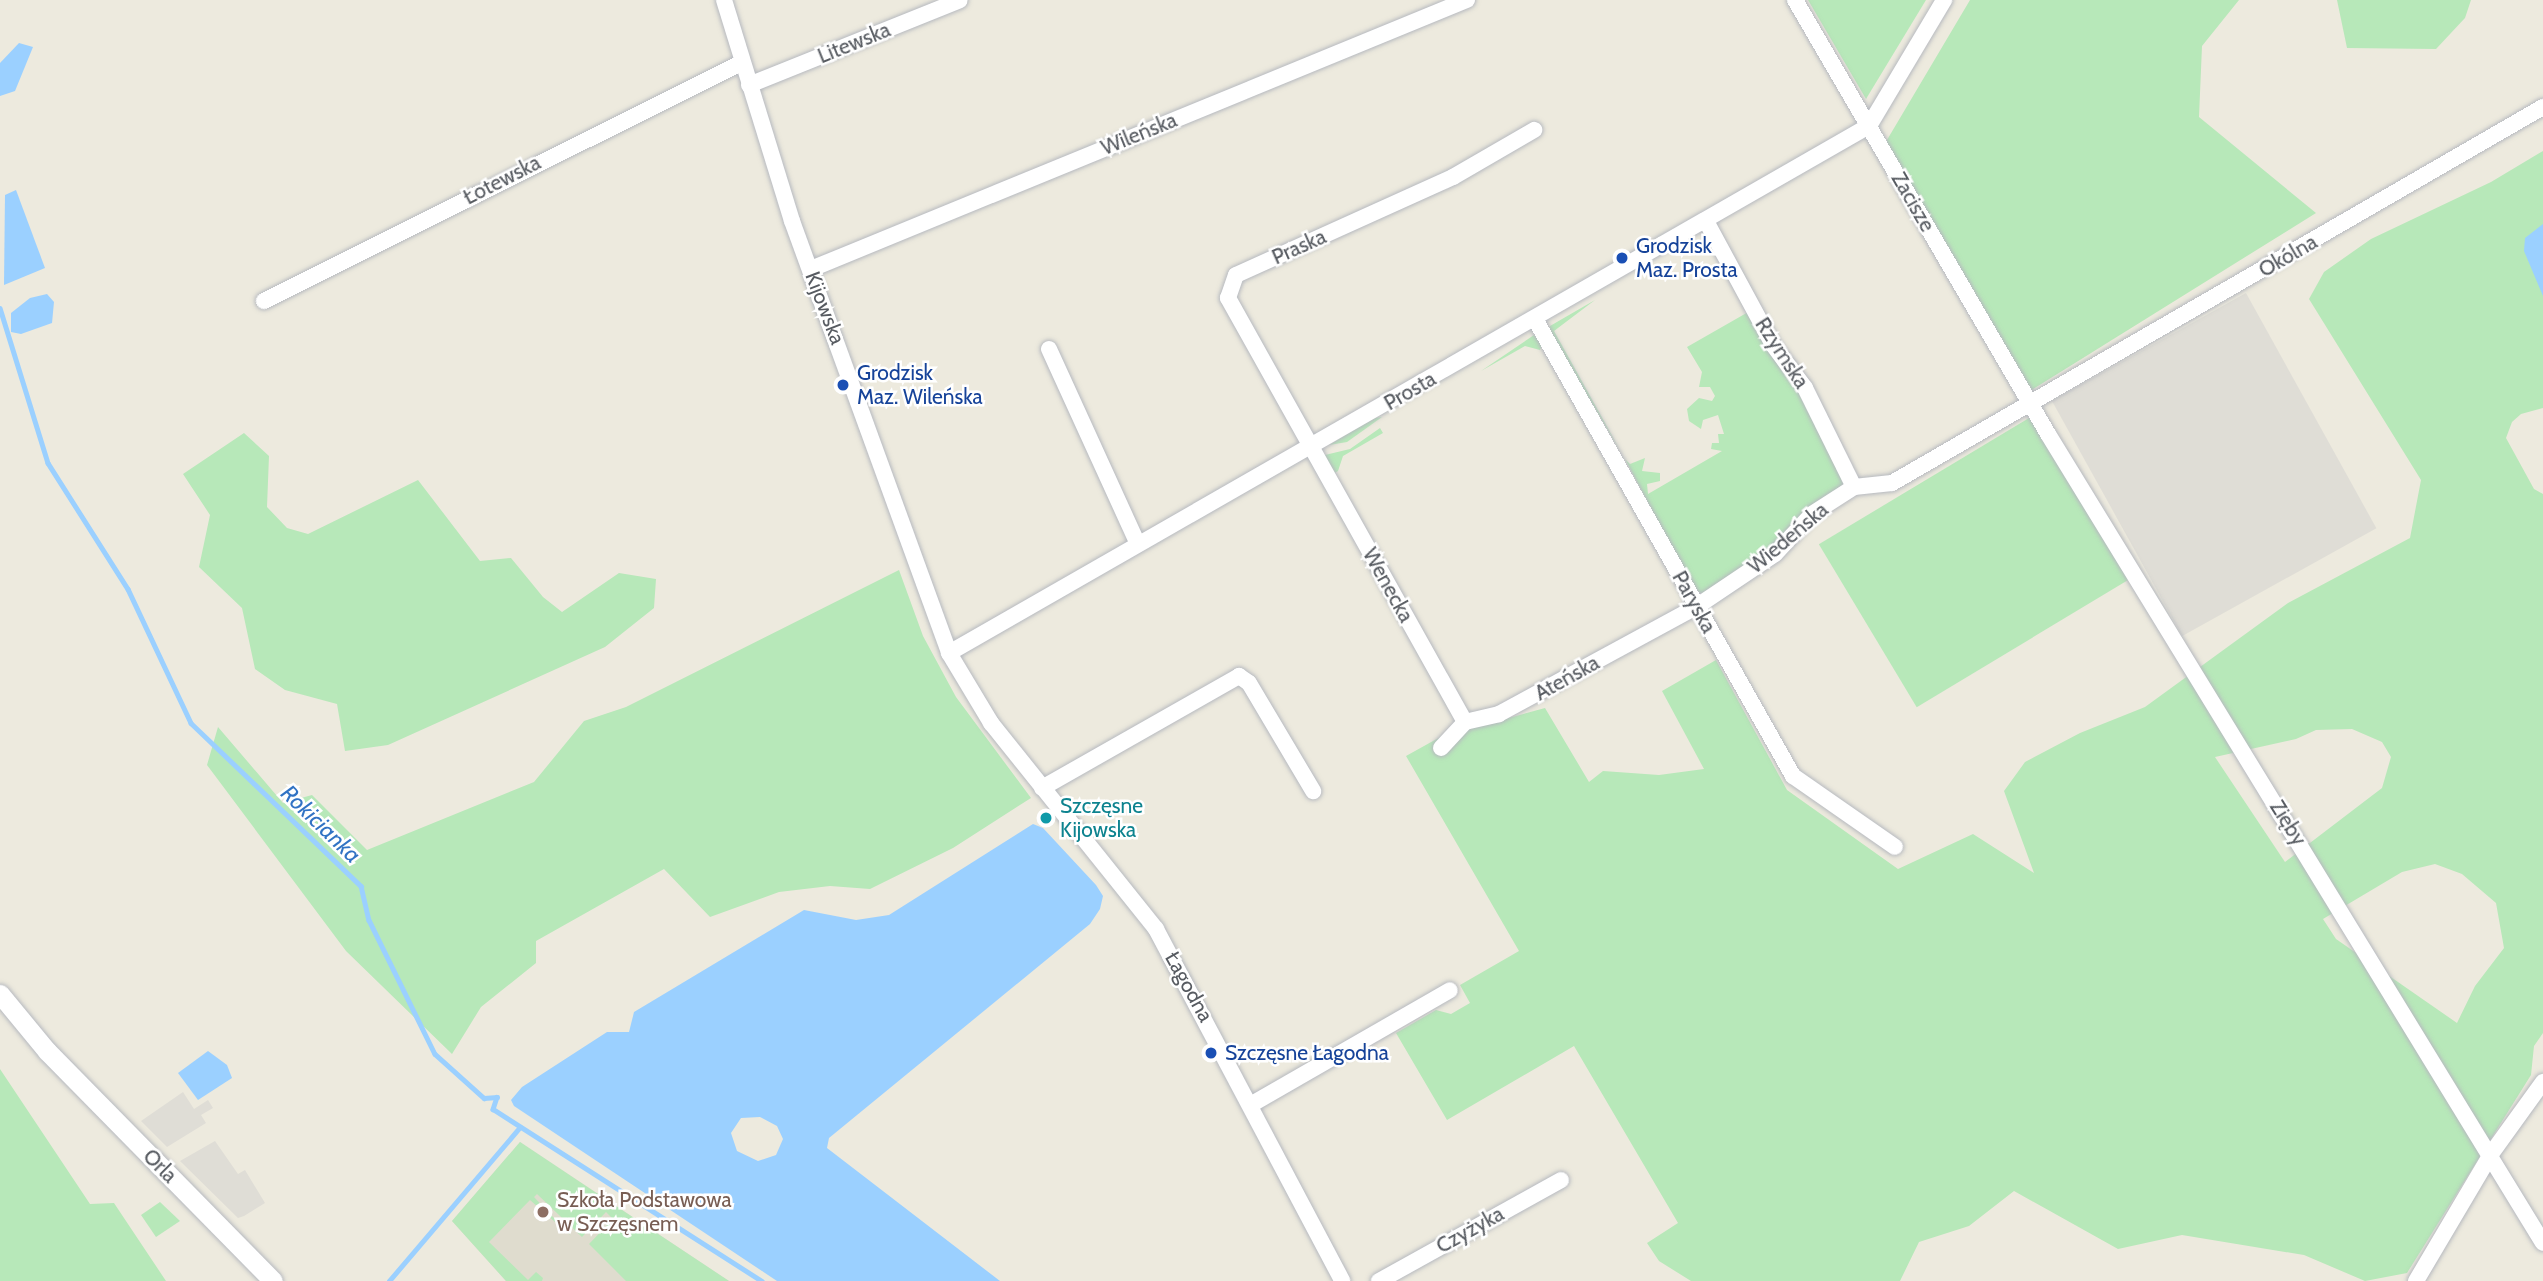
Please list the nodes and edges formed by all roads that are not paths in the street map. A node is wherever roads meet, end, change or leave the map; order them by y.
1 (724, 0) edge
2 (960, 0) edge
3 (1467, 0) edge
4 (1795, 0) edge
5 (1944, 0) edge
6 (741, 63) junction
7 (749, 85) junction
8 (2543, 107) edge
9 (1869, 126) junction
10 (1534, 130) dead end
11 (1706, 221) junction
12 (811, 269) junction
13 (264, 301) dead end
14 (1535, 319) junction
15 (1049, 349) dead end
16 (2031, 404) junction
17 (1311, 448) junction
18 (1854, 487) junction
19 (1139, 544) junction
20 (1696, 607) junction
21 (949, 653) junction
22 (1465, 722) junction
23 (1441, 748) dead end
24 (1042, 788) junction
25 (1313, 791) dead end
26 (1895, 847) dead end
27 (1450, 990) dead end
28 (0, 994) edge
29 (2543, 1082) edge
30 (1252, 1104) junction
31 (2491, 1154) junction
32 (1561, 1180) dead end
33 (2543, 1243) edge
34 (273, 1281) edge
35 (1342, 1281) edge
36 (1379, 1281) edge
37 (2416, 1281) edge

1 - 6 street, Kijowska
2 - 7 street, Litewska
3 - 12 street, Wileńska
4 - 9 street, Zacisze
5 - 9 street
6 - 7 street, Kijowska
6 - 13 street, Łotewska
7 - 12 street, Kijowska
8 - 16 street, Okólna
9 - 11 street, Prosta
9 - 16 street, Zacisze
10 - 17 street, Praska
11 - 14 street, Prosta
11 - 18 street, Rzymska
12 - 21 street, Kijowska
14 - 17 street, Prosta
14 - 20 street, Paryska
15 - 19 street
16 - 18 street, Wiedeńska
16 - 31 street, Zięby
17 - 19 street, Prosta
17 - 22 street, Wenecka
18 - 20 street, Wiedeńska
19 - 21 street, Prosta
20 - 22 street, Ateńska
20 - 26 street, Paryska
21 - 24 street, Łagodna
22 - 23 street
24 - 25 street
24 - 30 street, Łagodna
27 - 30 street
28 - 34 street, Orla
29 - 31 street
30 - 35 street, Łagodna
31 - 33 street, Zięby
31 - 37 street
32 - 36 street, Czyżyka

